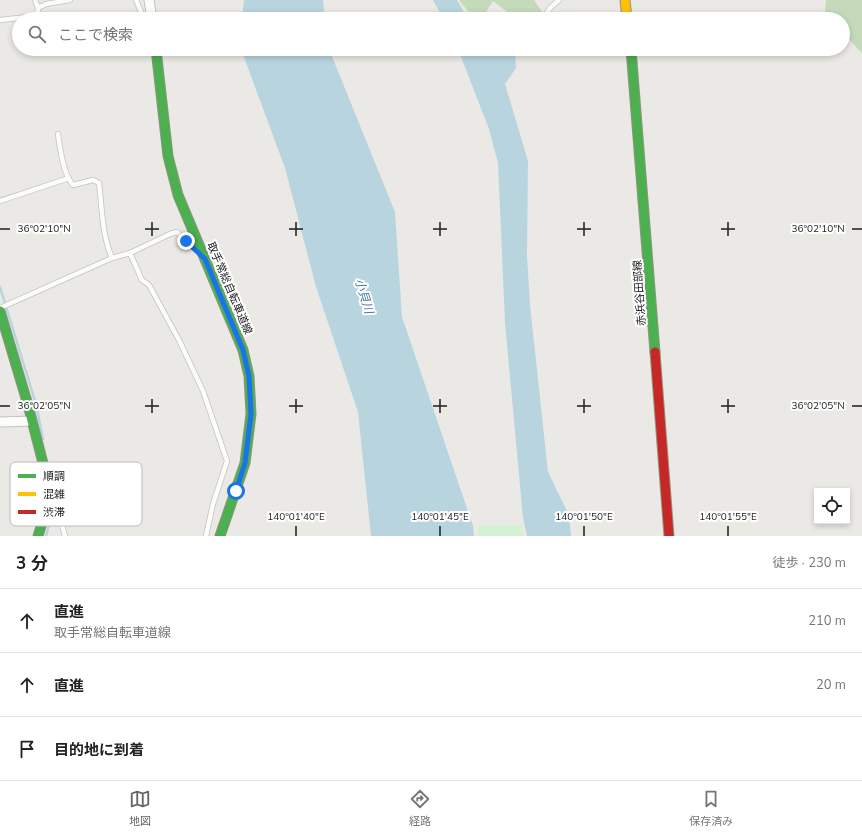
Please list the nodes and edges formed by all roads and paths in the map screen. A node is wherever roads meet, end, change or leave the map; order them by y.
1 (35, 0) edge
2 (70, 0) edge
3 (136, 0) edge
4 (149, 0) edge
5 (559, 0) edge
6 (625, 0) edge
7 (38, 8) junction
8 (38, 12) edge
9 (141, 12) edge
10 (151, 12) edge
11 (548, 12) edge
12 (627, 12) edge
13 (12, 19) edge
14 (0, 20) edge
15 (157, 56) edge
16 (632, 56) edge
17 (58, 134) dead end
18 (69, 178) junction
19 (0, 201) edge
20 (130, 253) junction
21 (112, 258) junction
22 (205, 259) junction
23 (0, 310) edge
24 (32, 420) junction
25 (0, 422) edge
26 (42, 462) edge
27 (41, 526) edge
28 (62, 526) edge
29 (38, 536) edge
30 (65, 536) edge
31 (206, 536) edge
32 (220, 536) edge
33 (669, 536) edge

1 - 7 lane
2 - 7 lane
3 - 9 lane
4 - 10 street
5 - 11 lane
6 - 12 street
7 - 8 lane
13 - 14 lane
15 - 22 street, 取手常総自転車道線
16 - 33 street, 赤浜谷田部線
17 - 18 lane
18 - 19 lane
18 - 21 lane
20 - 21 lane
20 - 22 lane
20 - 31 lane
21 - 23 lane
22 - 32 street, 取手常総自転車道線
23 - 24 street
24 - 25 street
24 - 26 street
27 - 29 street
28 - 30 lane

